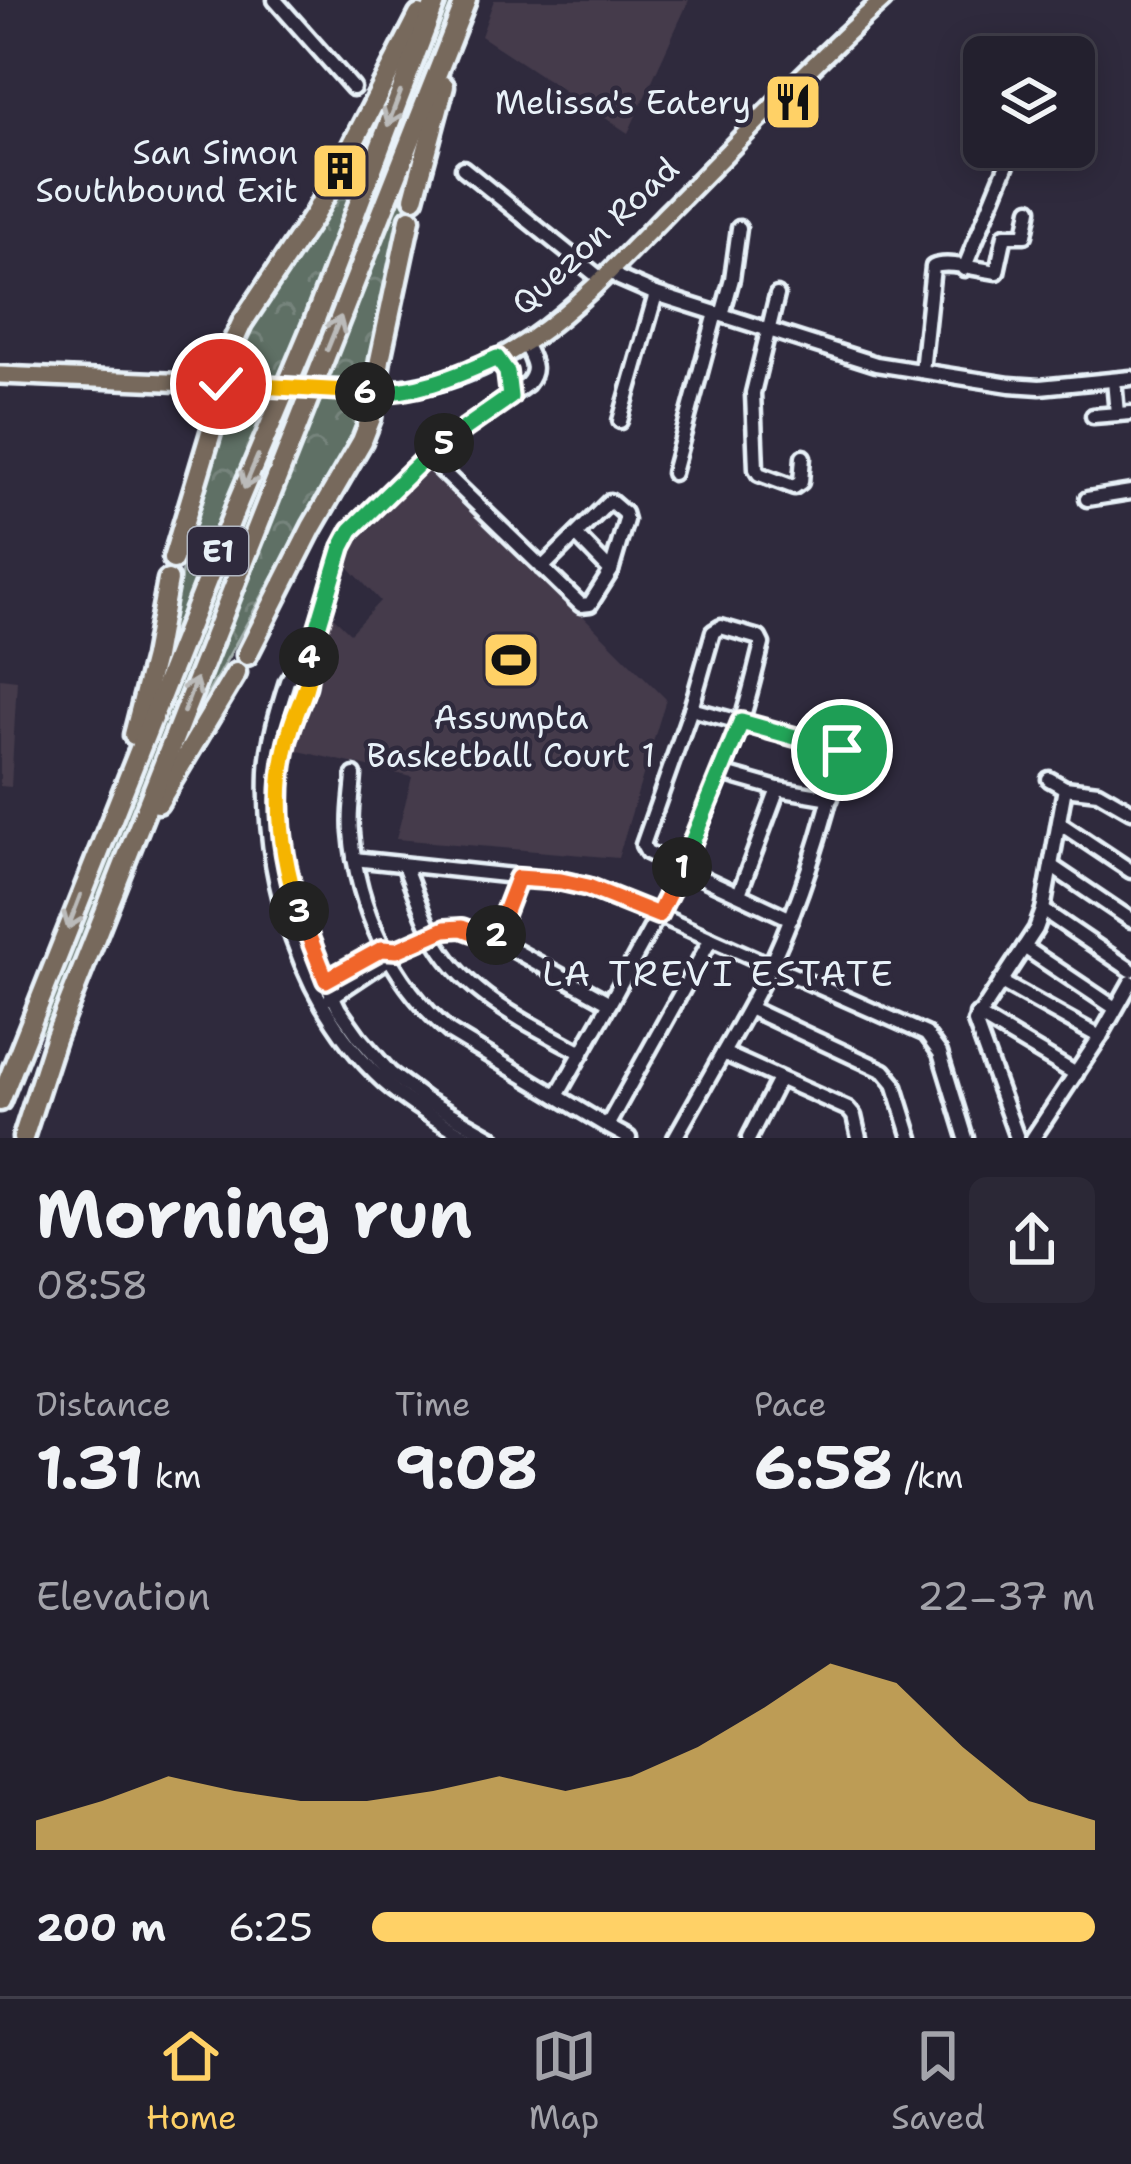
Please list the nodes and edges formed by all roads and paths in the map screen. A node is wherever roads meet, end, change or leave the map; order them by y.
1 (275, 0) edge
2 (426, 0) edge
3 (436, 0) edge
4 (468, 0) edge
5 (883, 0) edge
6 (353, 88) dead end
7 (463, 168) dead end
8 (1005, 168) edge
9 (414, 198) dead end
10 (1030, 209) dead end
11 (410, 219) dead end
12 (739, 228) dead end
13 (964, 268) junction
14 (997, 272) junction
15 (605, 275) junction
16 (1012, 275) dead end
17 (656, 294) junction
18 (777, 295) dead end
19 (719, 314) junction
20 (768, 331) junction
21 (524, 343) junction
22 (497, 358) junction
23 (922, 371) junction
24 (0, 375) edge
25 (1131, 378) edge
26 (1114, 380) junction
27 (221, 384) junction
28 (377, 392) junction
29 (510, 397) junction
30 (1124, 413) edge
31 (1093, 416) dead end
32 (620, 422) dead end
33 (428, 455) junction
34 (803, 457) dead end
35 (673, 473) dead end
36 (1131, 492) edge
37 (1087, 499) dead end
38 (576, 535) junction
39 (173, 559) dead end
40 (542, 568) junction
41 (611, 571) junction
42 (168, 580) dead end
43 (247, 655) dead end
44 (308, 660) junction
45 (236, 673) dead end
46 (287, 682) junction
47 (306, 690) junction
48 (691, 709) junction
49 (741, 722) junction
50 (275, 725) junction
51 (291, 728) junction
52 (842, 750) junction
53 (862, 755) dead end
54 (722, 772) junction
55 (354, 775) dead end
56 (1049, 779) dead end
57 (1065, 788) junction
58 (778, 789) junction
59 (831, 798) junction
60 (1131, 811) edge
61 (1059, 823) junction
62 (354, 859) junction
63 (95, 860) junction
64 (404, 865) junction
65 (682, 866) junction
66 (1051, 866) junction
67 (1131, 871) edge
68 (518, 878) junction
69 (739, 894) junction
70 (1043, 910) junction
71 (658, 915) junction
72 (791, 919) junction
73 (1131, 920) edge
74 (432, 935) junction
75 (711, 939) junction
76 (494, 940) junction
77 (1024, 947) junction
78 (390, 953) junction
79 (770, 967) junction
80 (1131, 970) edge
81 (1001, 982) junction
82 (1131, 982) edge
83 (320, 984) junction
84 (328, 999) junction
85 (610, 1003) junction
86 (749, 1008) junction
87 (1115, 1008) junction
88 (956, 1014) dead end
89 (976, 1018) junction
90 (1100, 1037) junction
91 (55, 1039) junction
92 (583, 1053) junction
93 (723, 1053) junction
94 (1076, 1074) junction
95 (779, 1078) junction
96 (557, 1096) junction
97 (0, 1101) edge
98 (423, 1106) junction
99 (607, 1126) junction
100 (858, 1136) edge
101 (751, 1137) edge
102 (23, 1138) edge
103 (469, 1138) edge
104 (493, 1138) edge
105 (629, 1138) edge
106 (675, 1138) edge
107 (842, 1138) edge
108 (911, 1138) edge
109 (966, 1138) edge
110 (1017, 1138) edge
111 (1033, 1138) edge

1 - 6 street
2 - 27 highway
3 -> 63 highway, E1
4 - 9 highway
91 -> 4 highway, E1
5 - 15 main road, Quezon Road
7 - 15 street
8 - 13 street
10 - 14 street
11 - 28 highway
12 - 19 street
13 - 14 street
13 - 23 street
14 - 16 street
15 - 17 street
15 - 21 main road, Quezon Road
17 - 19 street
17 - 32 street
18 - 20 street
19 - 20 street
19 - 35 street
20 - 23 street
20 - 34 street
21 - 22 main road, Quezon Road
21 - 29 street
22 - 28 main road, Quezon Road
22 - 29 street
23 - 26 street
24 - 27 main road, Quezon Road
25 - 26 street
26 - 30 street
27 - 28 main road, Quezon Road, bridge
27 - 39 highway
28 - 43 highway
29 - 33 street
30 - 31 street
33 - 40 street
33 - 44 street
36 - 37 street
38 - 40 street
38 - 41 street
38 - 41 street
40 - 41 street
42 - 63 highway
44 - 46 street
44 - 47 street
45 - 91 highway
46 - 47 street
46 - 50 street
47 - 51 street
48 - 49 street
48 - 49 street
48 - 65 street
49 - 52 street
49 - 54 street
50 - 51 street
50 - 83 street
51 - 83 street
52 - 53 street
52 - 59 street
54 - 58 street
54 - 65 street
55 - 62 street
56 - 57 street
57 - 60 street
57 - 61 street
58 - 59 street
58 - 69 street
59 - 72 street
61 - 66 street
61 - 67 street
62 - 64 street
62 - 78 street
63 -> 97 highway, E1
64 - 68 street
64 - 74 street
65 - 69 street
65 - 71 street
66 - 70 street
66 - 73 street
68 - 71 street
68 - 76 street
69 - 72 street
70 - 77 street
70 - 80 street
71 - 75 street
71 - 85 street
72 - 79 street
74 - 76 street
74 - 78 street
74 - 92 street
75 - 79 street
75 - 99 street
76 - 85 street
77 - 81 street
77 - 87 street
78 - 83 street
78 - 84 street
78 - 96 street
79 - 86 street
79 - 109 street
81 - 89 street
81 - 90 street
82 - 87 street
83 - 84 street
84 - 98 street
85 - 92 street
86 - 93 street
86 - 108 street
87 - 90 street
88 - 89 street
89 - 94 street
89 - 110 street
90 - 94 street
91 - 102 highway, E1
92 - 96 street
93 - 95 street
93 - 106 street
94 - 111 street
95 - 100 street
95 - 101 street
96 - 99 street
98 - 103 street
98 - 104 street
99 - 105 street
100 - 107 street

